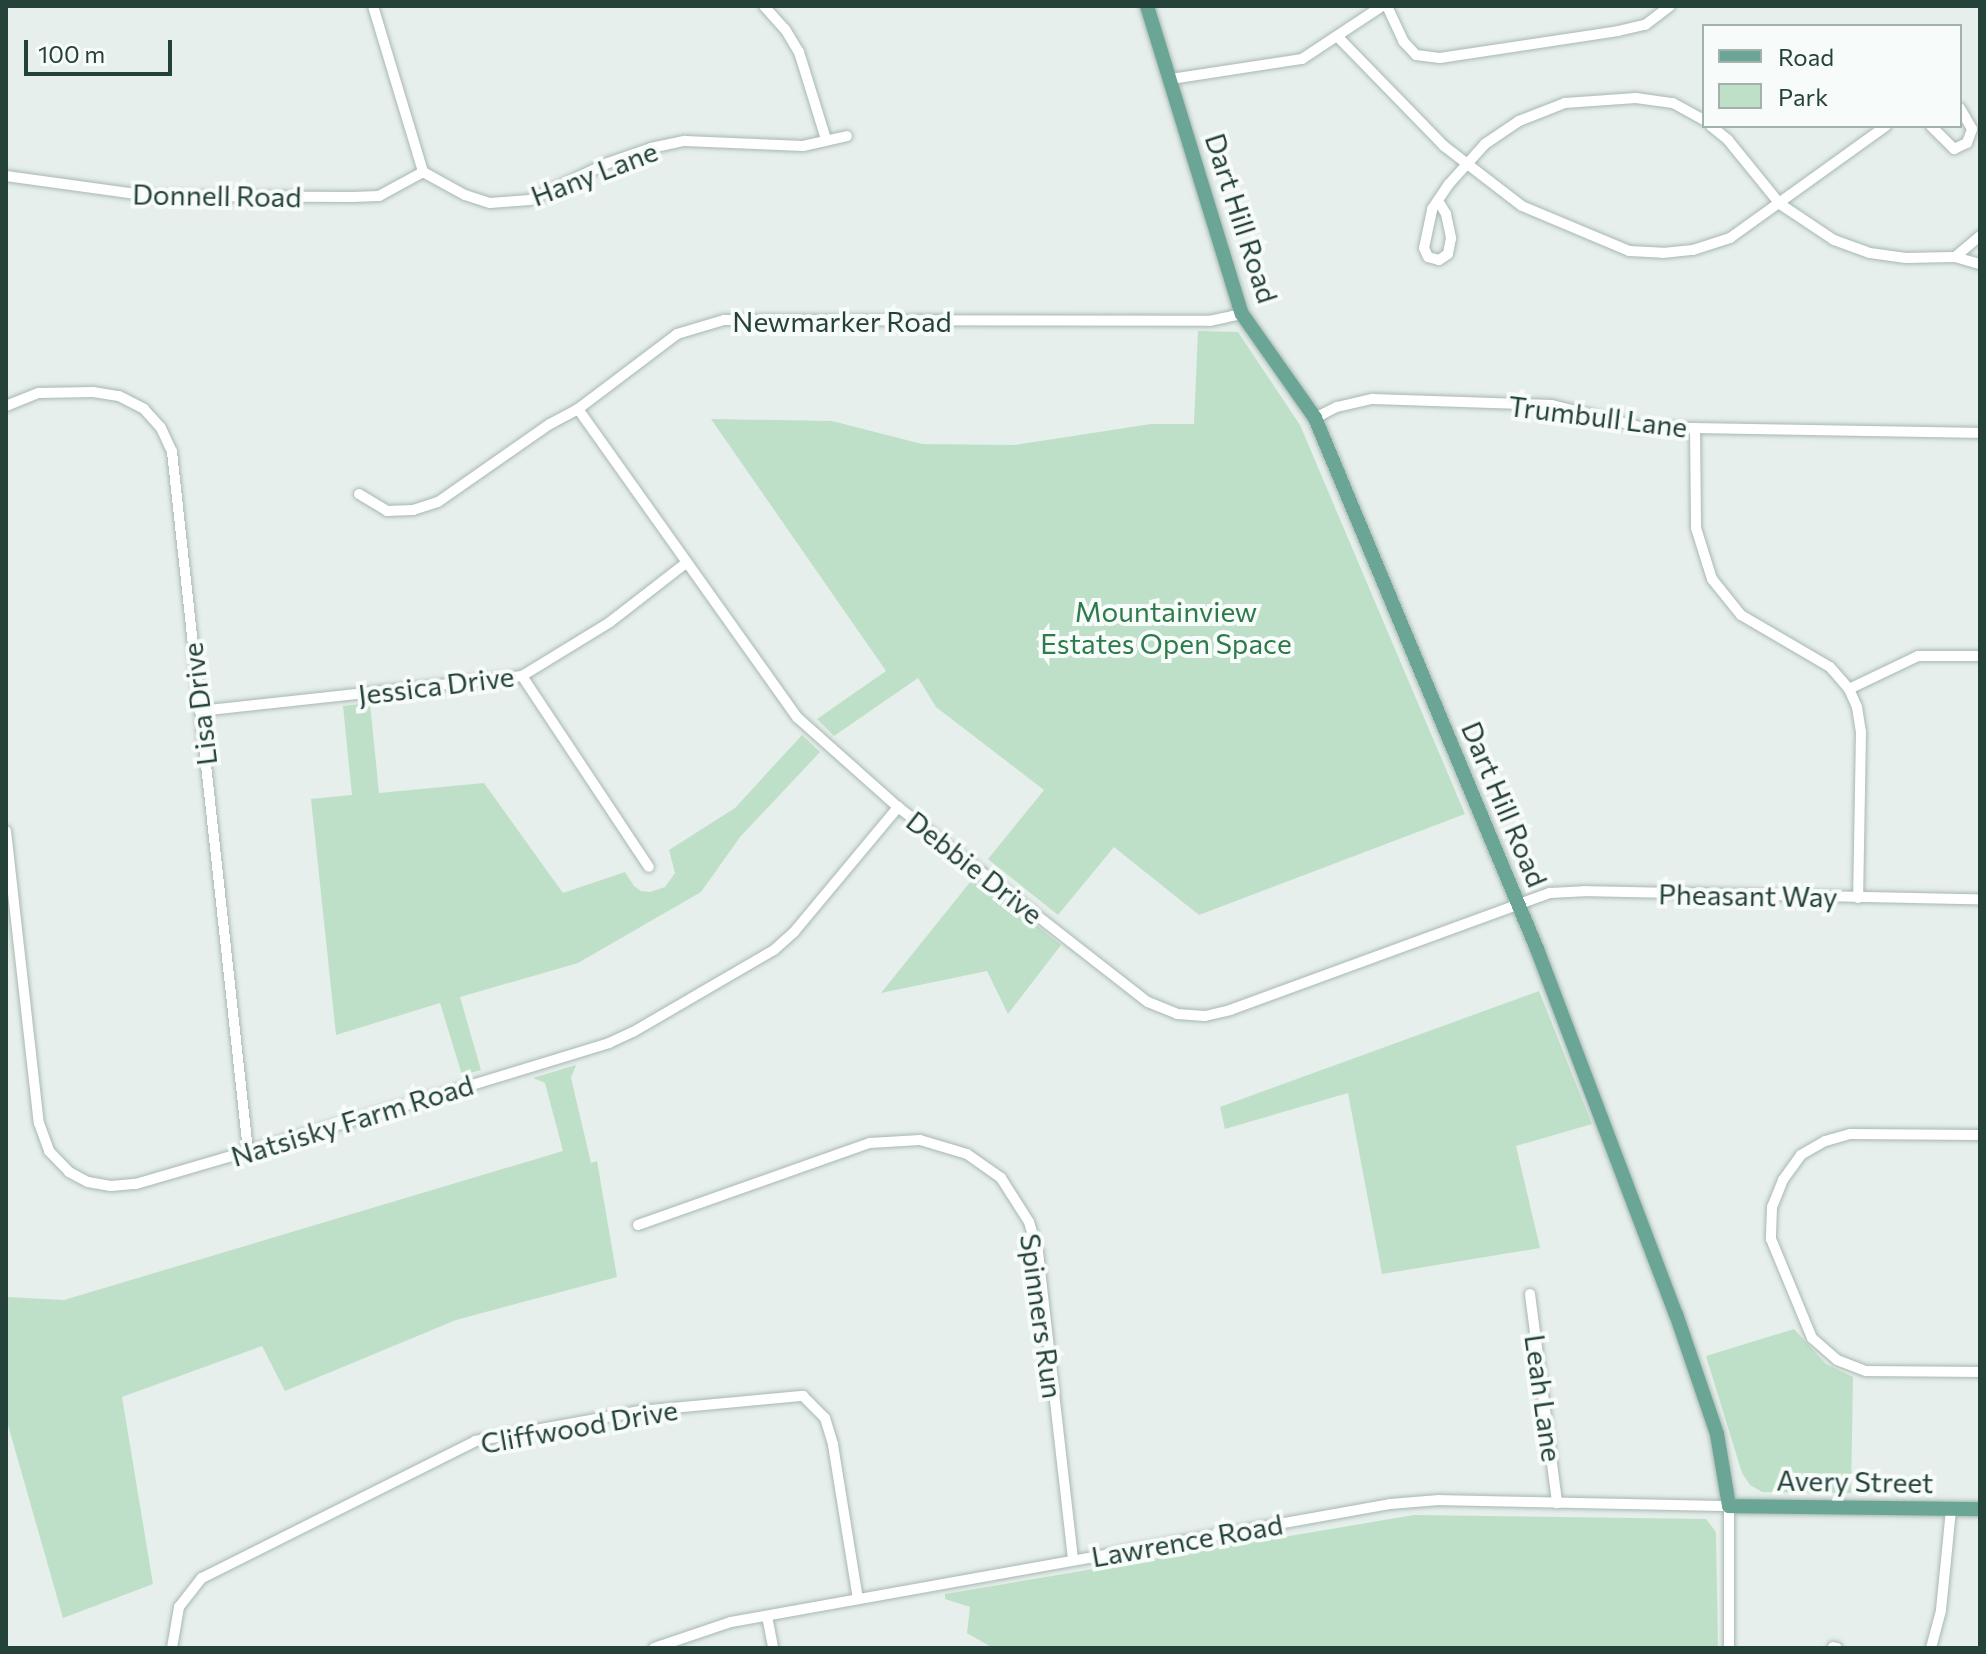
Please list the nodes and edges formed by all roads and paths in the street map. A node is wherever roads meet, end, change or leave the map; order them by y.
1 (373, 6) edge
2 (764, 6) edge
3 (1147, 6) edge
4 (1385, 6) edge
5 (1670, 6) edge
6 (1338, 37) junction
7 (1171, 79) junction
8 (1962, 112) edge
9 (1702, 119) edge
10 (1713, 128) edge
11 (1883, 128) edge
12 (1933, 128) edge
13 (847, 136) dead end
14 (826, 139) junction
15 (1469, 165) junction
16 (423, 172) junction
17 (6, 176) edge
18 (1438, 201) junction
19 (1780, 204) junction
20 (1980, 236) edge
21 (1955, 257) junction
22 (1980, 264) edge
23 (1242, 314) junction
24 (6, 406) edge
25 (578, 409) junction
26 (1315, 418) junction
27 (1695, 429) junction
28 (1980, 433) edge
29 (359, 494) dead end
30 (686, 563) junction
31 (1980, 656) edge
32 (522, 676) junction
33 (1849, 689) junction
34 (200, 711) junction
35 (898, 807) junction
36 (6, 831) edge
37 (649, 867) dead end
38 (1858, 898) junction
39 (1980, 899) edge
40 (1519, 904) junction
41 (1980, 1135) edge
42 (248, 1151) junction
43 (638, 1225) dead end
44 (1530, 1294) dead end
45 (1980, 1372) edge
46 (1557, 1503) junction
47 (1729, 1506) junction
48 (1951, 1509) junction
49 (1980, 1509) edge
50 (1073, 1560) junction
51 (858, 1599) junction
52 (767, 1616) junction
53 (172, 1648) edge
54 (654, 1648) edge
55 (773, 1648) edge
56 (1729, 1648) edge
57 (1931, 1648) edge

1 - 16 street
2 - 14 street
3 - 7 main road, Dart Hill Road
4 - 5 street
4 - 6 street
6 - 7 street
6 - 15 street
7 - 23 main road, Dart Hill Road
8 - 12 street
9 - 15 street
10 - 19 street
11 - 19 street
13 - 14 street, Hany Lane
14 - 16 street, Hany Lane
15 - 18 street
15 - 19 street
16 - 17 street, Donnell Road
18 - 18 street
19 - 21 street
20 - 21 street
21 - 22 street
23 - 25 street, Newmarker Road
23 - 26 main road, Dart Hill Road
24 - 34 street, Lisa Drive
25 - 29 street, Newmarker Road
25 - 30 street, Debbie Drive
26 - 27 street, Trumbull Lane
26 - 40 main road, Dart Hill Road
27 - 28 street, Trumbull Lane
27 - 33 street
30 - 32 street, Jessica Drive
30 - 35 street, Debbie Drive
31 - 33 street
32 - 34 street, Jessica Drive
32 - 37 street
33 - 38 street
34 - 42 street, Lisa Drive
35 - 40 street, Debbie Drive
35 - 42 street, Natsisky Farm Road
36 - 42 street, Natsisky Farm Road
38 - 39 street, Pheasant Way
38 - 40 street, Pheasant Way
40 - 47 main road, Dart Hill Road
41 - 45 street
43 - 50 street, Spinners Run
44 - 46 street, Leah Lane
46 - 47 street, Lawrence Road
46 - 50 street, Lawrence Road
47 - 48 main road, Avery Street
47 - 56 street, Dart Hill Road
48 - 49 main road, Avery Street
48 - 57 street
50 - 51 street, Lawrence Road
51 - 52 street, Lawrence Road
51 - 53 street, Cliffwood Drive
52 - 54 street, Lawrence Road
52 - 55 street

